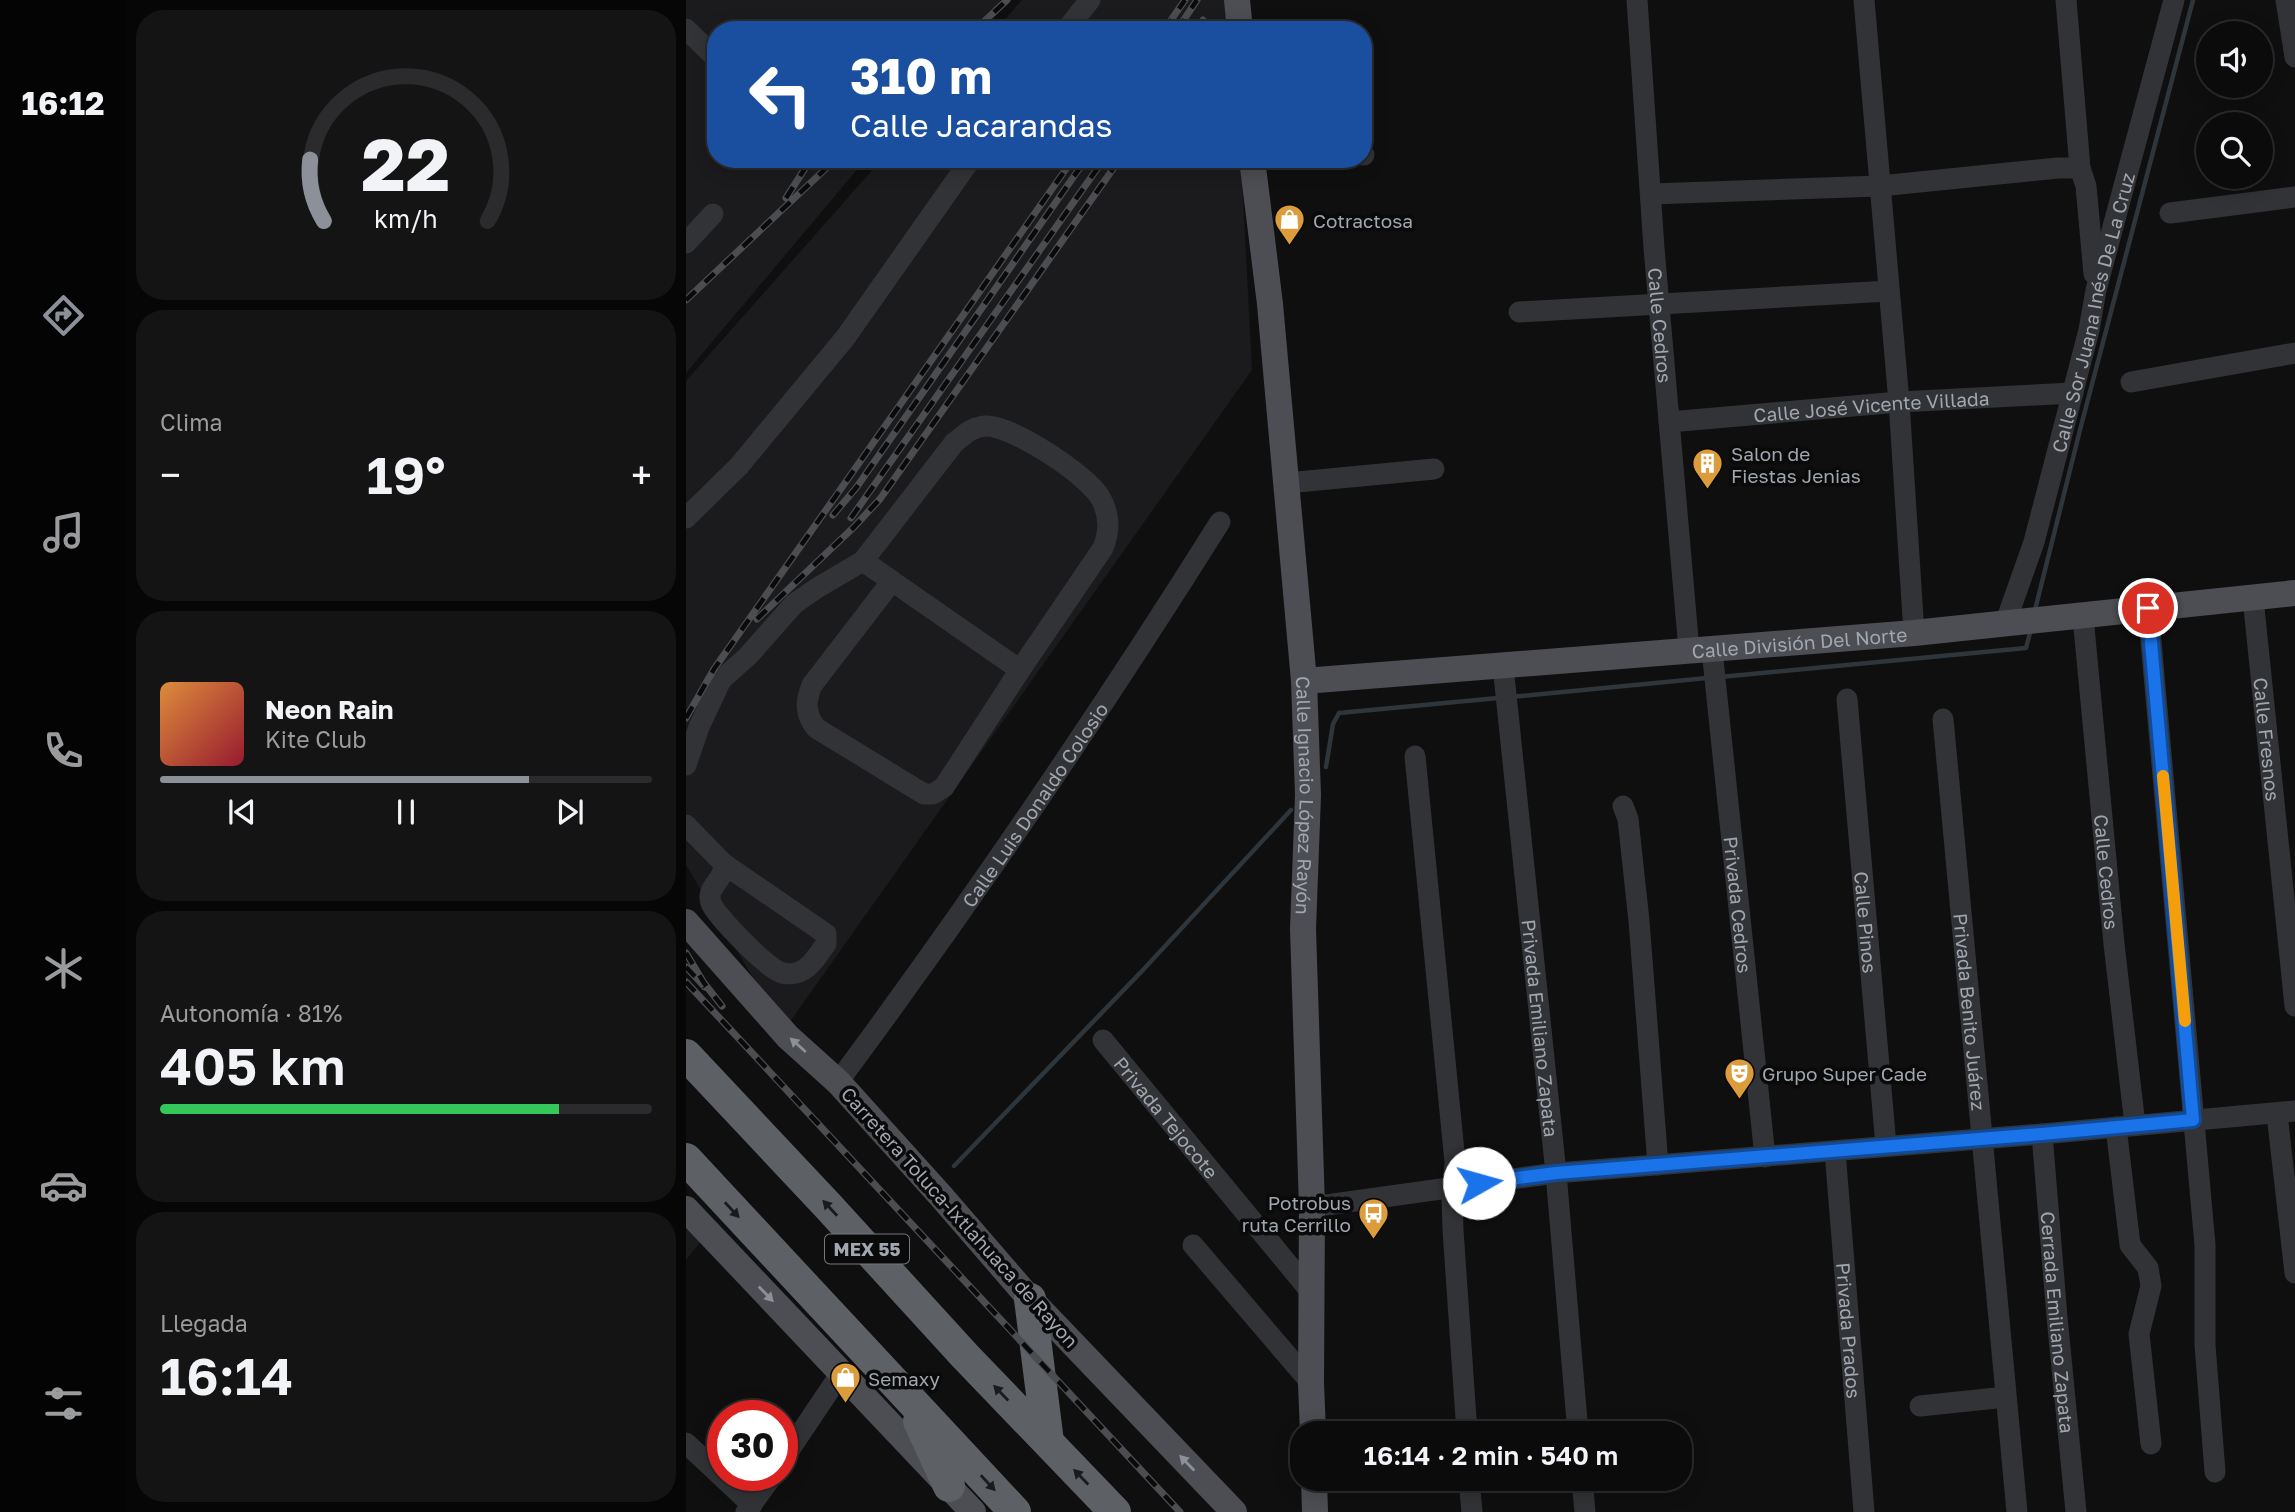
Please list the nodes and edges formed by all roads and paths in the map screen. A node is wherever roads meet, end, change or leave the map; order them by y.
1 (1090, 0) edge
2 (1237, 0) edge
3 (1637, 0) edge
4 (1864, 0) edge
5 (2066, 0) edge
6 (2174, 0) edge
7 (2286, 0) edge
8 (1073, 21) edge
9 (1239, 21) edge
10 (686, 29) edge
11 (707, 49) edge
12 (2295, 57) edge
13 (965, 168) edge
14 (1255, 168) edge
15 (2080, 168) junction
16 (1880, 186) junction
17 (1651, 194) junction
18 (2295, 197) edge
19 (2170, 213) dead end
20 (713, 214) dead end
21 (686, 243) edge
22 (2096, 290) junction
23 (1889, 291) junction
24 (1659, 304) junction
25 (1519, 312) dead end
26 (2295, 354) edge
27 (2131, 382) dead end
28 (2073, 393) junction
29 (1899, 402) junction
30 (1669, 422) junction
31 (1434, 469) dead end
32 (1287, 483) junction
33 (686, 518) edge
34 (1220, 522) dead end
35 (863, 561) junction
36 (892, 581) junction
37 (2295, 593) edge
38 (2253, 598) junction
39 (2148, 608) junction
40 (2083, 617) junction
41 (2022, 622) junction
42 (1914, 633) junction
43 (1707, 661) junction
44 (1020, 670) junction
45 (1304, 681) junction
46 (1505, 684) junction
47 (1847, 699) dead end
48 (1944, 719) dead end
49 (1415, 756) dead end
50 (686, 765) edge
51 (1623, 806) dead end
52 (686, 825) edge
53 (724, 864) junction
54 (2289, 868) edge
55 (686, 922) edge
56 (2295, 1006) edge
57 (1102, 1040) dead end
58 (686, 1055) edge
59 (838, 1082) junction
60 (2286, 1112) edge
61 (2193, 1120) junction
62 (2125, 1126) junction
63 (2042, 1134) junction
64 (1981, 1139) junction
65 (1886, 1146) junction
66 (1835, 1151) junction
67 (1765, 1157) junction
68 (686, 1159) edge
69 (1658, 1165) junction
70 (1556, 1173) junction
71 (1453, 1186) junction
72 (1312, 1207) junction
73 (686, 1209) edge
74 (1193, 1245) dead end
75 (2295, 1273) edge
76 (1311, 1292) junction
77 (1030, 1299) junction
78 (841, 1373) junction
79 (1311, 1383) junction
80 (907, 1395) junction
81 (2006, 1397) junction
82 (1920, 1406) dead end
83 (1313, 1421) edge
84 (1465, 1421) edge
85 (1577, 1421) edge
86 (798, 1437) edge
87 (1048, 1442) junction
88 (686, 1443) edge
89 (2151, 1444) dead end
90 (2215, 1472) dead end
91 (949, 1486) junction
92 (1314, 1491) edge
93 (1470, 1491) edge
94 (1583, 1491) edge
95 (758, 1496) edge
96 (973, 1512) edge
97 (1015, 1512) edge
98 (1115, 1512) edge
99 (1234, 1512) edge
100 (1315, 1512) edge
101 (1472, 1512) edge
102 (1585, 1512) edge
103 (1864, 1512) edge
104 (2017, 1512) edge
105 (2076, 1512) edge

1 - 8 street
2 - 9 main road
3 - 17 street, Calle Cedros
4 - 16 street
5 - 15 street
6 - 22 street, Calle Sor Juana Inés De La Cruz
7 - 12 street
10 - 11 street
13 - 33 street
14 - 32 main road, Calle Ignacio López Rayón
15 - 16 street
15 - 22 street
16 - 17 street
16 - 23 street
17 - 24 street, Calle Cedros
18 - 19 street
20 - 21 street
22 - 28 street, Calle Sor Juana Inés De La Cruz
23 - 24 street
23 - 29 street
24 - 25 street
24 - 30 street, Calle Cedros
26 - 27 street
28 - 29 street, Calle José Vicente Villada
28 - 41 street, Calle Sor Juana Inés De La Cruz
29 - 30 street, Calle José Vicente Villada
29 - 42 street
30 - 43 street, Calle Cedros
31 - 32 street
32 - 45 main road, Calle Ignacio López Rayón
34 - 59 street, Calle Luis Donaldo Colosio
35 - 36 street
35 - 44 street
35 - 50 street
36 - 44 street
36 - 44 street
37 - 38 main road, Calle División Del Norte
38 - 39 main road, Calle División Del Norte
38 - 54 street, Calle Fresnos
39 - 40 main road, Calle División Del Norte
39 - 61 street
40 - 41 main road, Calle División Del Norte
40 - 62 street, Calle Cedros
41 - 42 main road, Calle División Del Norte
42 - 43 main road, Calle División Del Norte
43 - 46 main road, Calle División Del Norte
43 - 67 street, Privada Cedros
45 - 46 main road, Calle División Del Norte
45 - 72 main road, Calle Ignacio López Rayón
46 - 70 street, Privada Emiliano Zapata
47 - 65 street, Calle Pinos
48 - 64 street, Privada Benito Juárez
49 - 71 street
51 - 69 street
52 - 53 street
53 - 53 street
54 - 56 street, Calle Fresnos
59 -> 55 main road, Carretera Toluca-Ixtlahuaca de Rayon
57 - 76 street, Privada Tejocote
87 -> 58 highway, MEX 55
59 - 77 main road, Carretera Toluca-Ixtlahuaca de Rayon
60 - 61 street
60 - 75 street
61 - 62 street
61 - 90 street
62 - 63 street
62 - 89 street, Calle Cedros
63 - 64 street
63 - 105 street, Cerrada Emiliano Zapata
64 - 65 street
64 - 81 street, Privada Benito Juárez
65 - 66 street
66 - 67 street
66 - 103 street, Privada Prados
67 - 69 street
68 -> 80 highway
69 - 70 street
70 - 71 street
70 - 85 street, Privada Emiliano Zapata
71 - 72 street
71 - 84 street
72 - 76 main road, Calle Ignacio López Rayón
73 -> 78 main road
74 - 79 street
76 - 79 main road, Calle Ignacio López Rayón
77 - 87 highway
99 -> 77 main road, Carretera Toluca-Ixtlahuaca de Rayon
78 - 86 street
78 - 91 main road
79 - 83 main road, Calle Ignacio López Rayón
80 - 91 highway
80 -> 97 highway
81 - 82 street
81 - 104 street, Privada Benito Juárez
98 -> 87 highway, MEX 55
88 - 95 street
91 - 96 main road
92 - 100 main road
93 - 101 street
94 - 102 street

